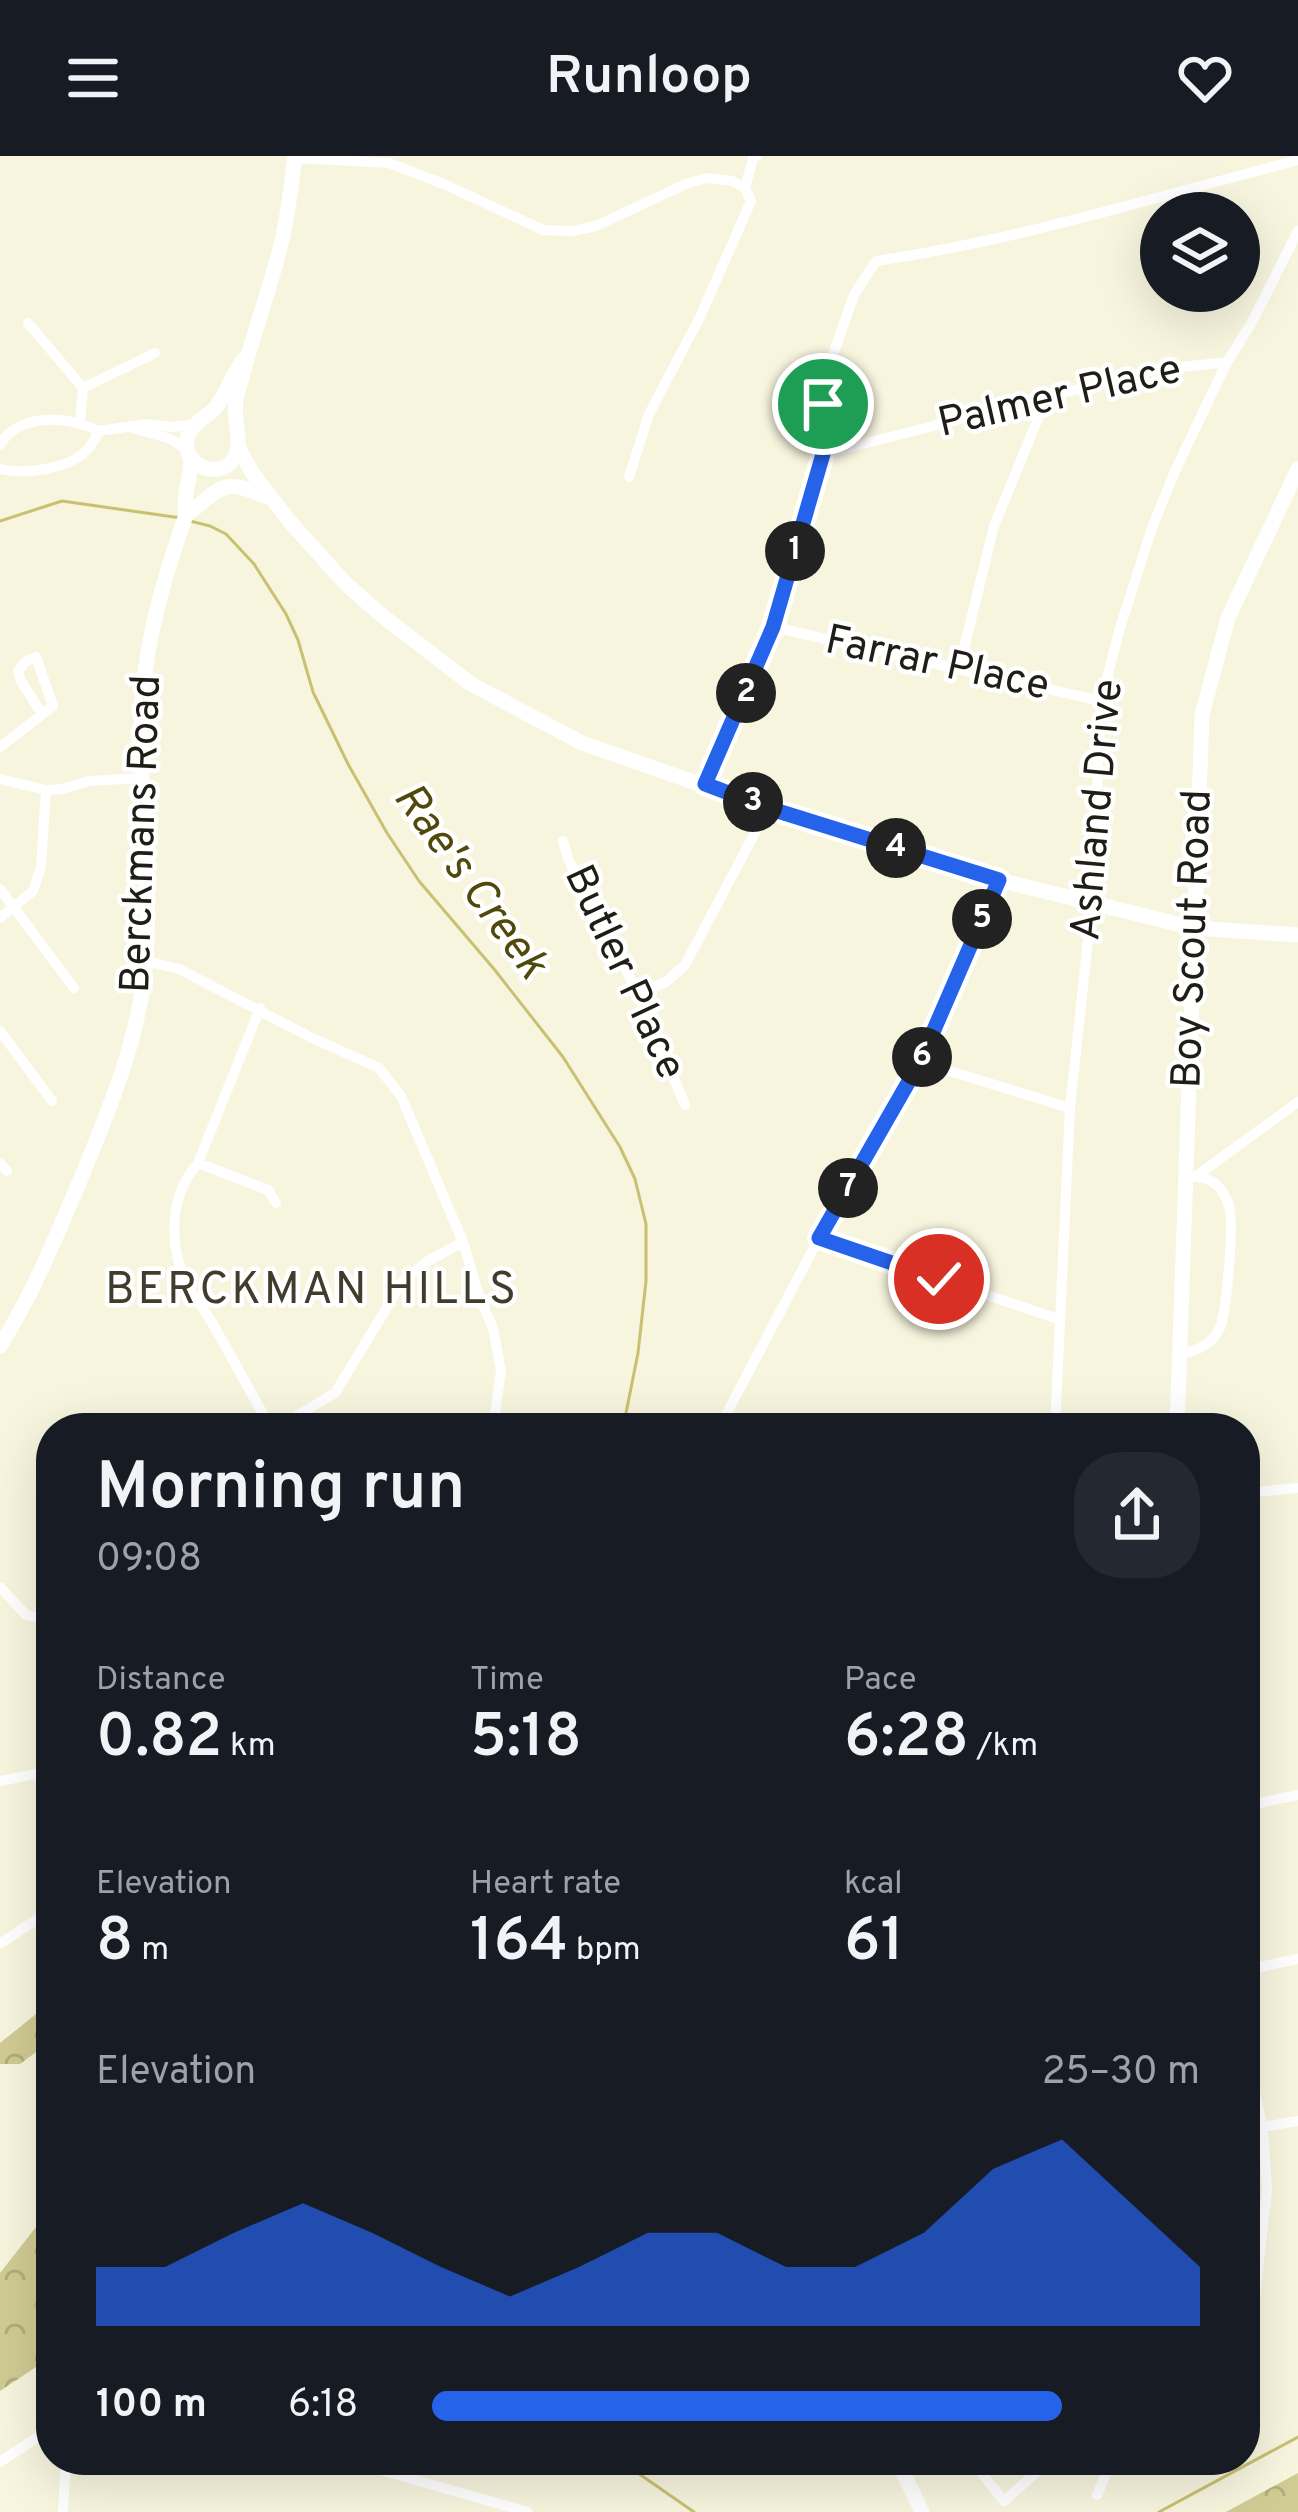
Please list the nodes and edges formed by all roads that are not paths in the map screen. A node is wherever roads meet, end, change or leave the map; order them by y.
1 (757, 156) edge
2 (295, 157) edge
3 (1298, 160) edge
4 (745, 188) junction
5 (1298, 231) edge
6 (28, 323) dead end
7 (155, 352) dead end
8 (245, 358) junction
9 (1227, 362) junction
10 (83, 388) junction
11 (1046, 399) junction
12 (80, 422) junction
13 (200, 422) junction
14 (130, 427) junction
15 (99, 431) junction
16 (237, 441) junction
17 (0, 445) edge
18 (189, 454) junction
19 (823, 454) junction
20 (0, 469) edge
21 (219, 469) junction
22 (1298, 469) edge
23 (629, 477) dead end
24 (270, 499) junction
25 (190, 512) junction
26 (773, 627) junction
27 (959, 669) junction
28 (1101, 701) junction
29 (42, 714) junction
30 (0, 747) edge
31 (141, 778) junction
32 (0, 779) edge
33 (705, 784) junction
34 (46, 790) junction
35 (768, 808) junction
36 (563, 841) dead end
37 (999, 880) junction
38 (0, 889) edge
39 (1092, 902) junction
40 (14, 908) junction
41 (0, 918) edge
42 (1194, 928) junction
43 (1298, 935) edge
44 (146, 961) junction
45 (74, 988) dead end
46 (638, 993) junction
47 (260, 1008) junction
48 (0, 1031) edge
49 (920, 1062) junction
50 (52, 1101) dead end
51 (1298, 1102) edge
52 (685, 1105) dead end
53 (1070, 1108) junction
54 (198, 1162) junction
55 (1190, 1176) junction
56 (276, 1203) dead end
57 (819, 1238) junction
58 (463, 1243) junction
59 (1058, 1319) junction
60 (0, 1346) edge
61 (1180, 1353) junction
62 (265, 1413) edge
63 (300, 1413) edge
64 (495, 1413) edge
65 (727, 1413) edge
66 (1055, 1413) edge
67 (1178, 1413) edge
68 (1298, 1488) edge
69 (1260, 1492) edge
70 (0, 1588) edge
71 (36, 1617) edge
72 (36, 1774) edge
73 (0, 1781) edge
74 (1298, 1795) edge
75 (1260, 1803) edge
76 (36, 1920) edge
77 (1, 1943) edge
78 (1298, 1960) edge
79 (1260, 1967) edge
80 (1260, 2114) edge
81 (1298, 2121) edge
82 (1260, 2128) edge
83 (1263, 2128) junction
84 (1260, 2252) edge
85 (36, 2438) edge
86 (0, 2462) edge
87 (65, 2475) edge
88 (398, 2475) edge
89 (904, 2475) edge
90 (983, 2475) edge
91 (1033, 2475) edge
92 (1106, 2475) edge
93 (1097, 2495) dead end
94 (63, 2512) edge
95 (528, 2512) edge
96 (922, 2512) edge

1 - 4 street
2 - 4 street
2 - 8 street
3 - 19 street
4 - 23 street
5 - 9 street, Ashland Drive
6 - 10 street
7 - 10 street
8 - 13 street
8 - 16 street
9 - 11 street, Palmer Place
9 - 28 street, Ashland Drive
10 - 12 street
11 - 19 street, Palmer Place
11 - 27 street
12 - 15 street
12 - 17 street
13 - 14 street
13 - 16 street
13 - 18 street
14 - 15 street
14 - 18 street
15 - 20 street
16 - 21 street
16 - 24 street
18 - 21 street
18 - 25 street, Berckmans Road
19 - 26 street
21 - 24 street
21 - 25 street, Berckmans Road
22 - 42 street, Boy Scout Road
24 - 25 street
24 - 33 street
25 - 31 street, Berckmans Road
26 - 27 street, Farrar Place
26 - 33 street
27 - 28 street, Farrar Place
28 - 39 street, Ashland Drive
29 - 29 street
29 - 30 street
31 - 34 street
31 - 44 street, Berckmans Road
32 - 34 street
33 - 35 street
34 - 40 street
35 - 37 street
35 - 46 street
36 - 46 street, Butler Place
37 - 39 street
37 - 49 street
38 - 40 street
39 - 42 street
39 - 53 street, Ashland Drive
40 - 41 street
40 - 45 street
42 - 43 street
42 - 55 street, Boy Scout Road
44 - 47 street
44 - 60 street, Berckmans Road
46 - 52 street, Butler Place
47 - 54 street
47 - 58 street
48 - 50 street
49 - 53 street
49 - 57 street
51 - 55 street
53 - 59 street, Ashland Drive
54 - 56 street
54 - 62 street
55 - 61 street, Boy Scout Road
55 - 61 street
57 - 59 street
57 - 65 street
58 - 63 street
58 - 64 street
59 - 66 street, Ashland Drive
61 - 67 street, Boy Scout Road
68 - 69 street
70 - 71 street
72 - 73 street
74 - 75 street
76 - 77 street
78 - 79 street
80 - 83 street
81 - 83 street
82 - 83 street
83 - 84 street
85 - 86 street
87 - 94 street
88 - 95 street
89 - 96 street
90 - 91 street
92 - 93 street

